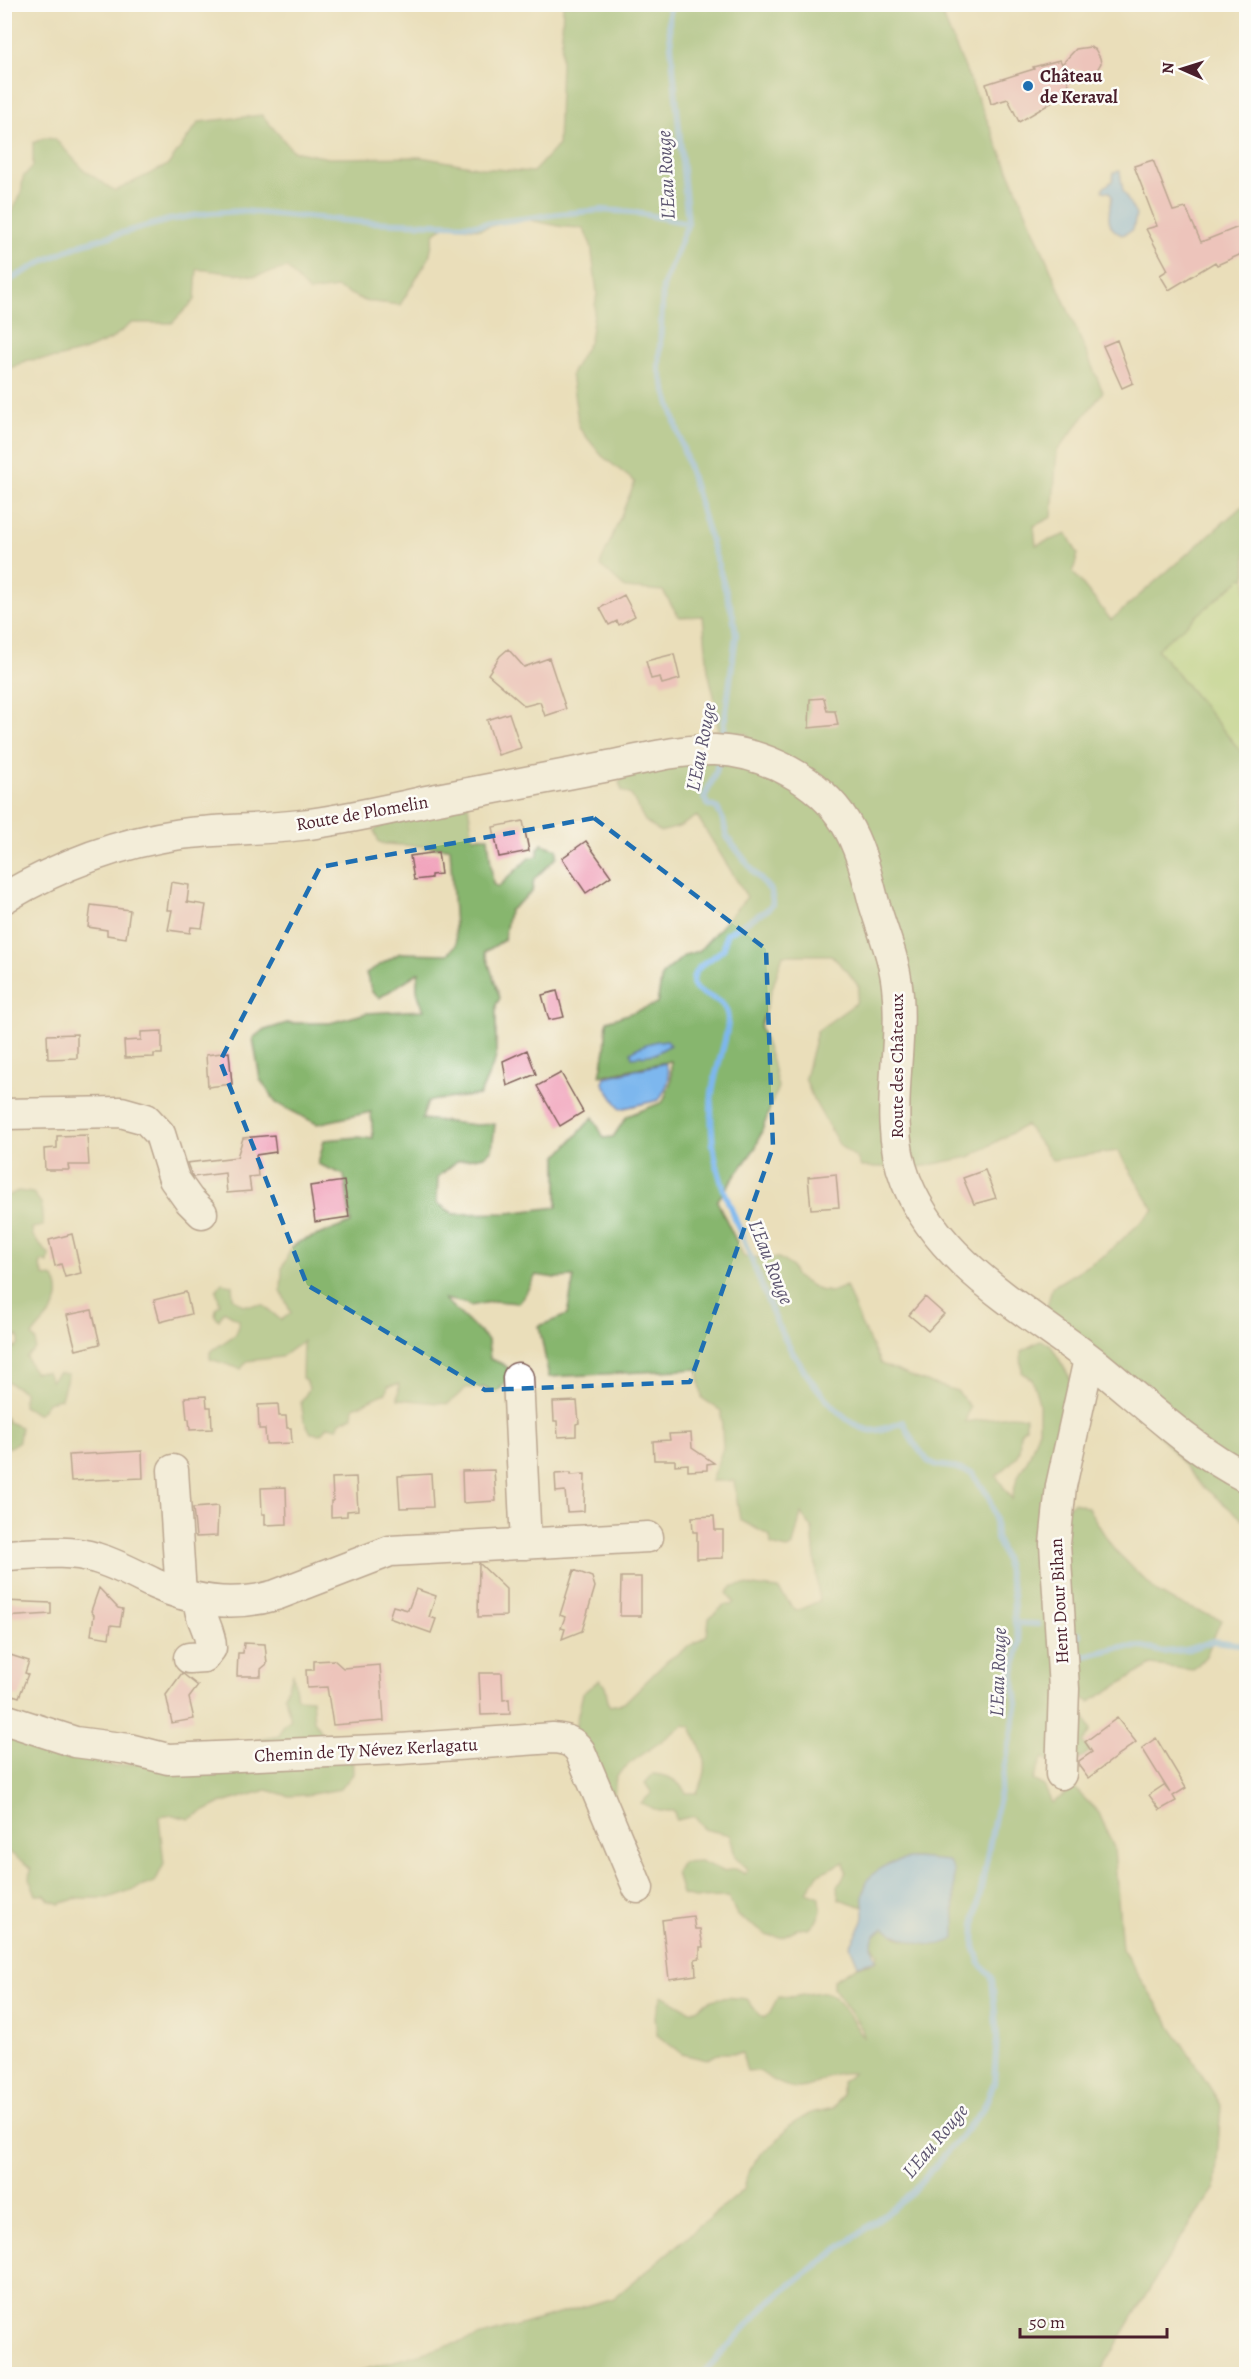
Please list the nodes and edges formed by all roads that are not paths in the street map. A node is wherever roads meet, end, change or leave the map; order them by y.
1 (723, 751) joint
2 (4, 898) edge
3 (4, 1114) edge
4 (202, 1213) dead end
5 (1089, 1359) junction
6 (518, 1378) dead end
7 (174, 1470) dead end
8 (1246, 1477) edge
9 (648, 1537) dead end
10 (526, 1544) junction
11 (4, 1555) edge
12 (190, 1597) junction
13 (189, 1658) dead end
14 (4, 1719) edge
15 (1061, 1774) dead end
16 (638, 1888) dead end

1 - 2 street, Route de Plomelin
1 - 5 street, Route des Châteaux
3 - 4 street
5 - 8 street, Route des Châteaux
5 - 15 street, Hent Dour Bihan
6 - 10 street
7 - 12 street
9 - 10 street
10 - 12 street
11 - 12 street
12 - 13 street
14 - 16 street, Chemin de Ty Névez Kerlagatu

